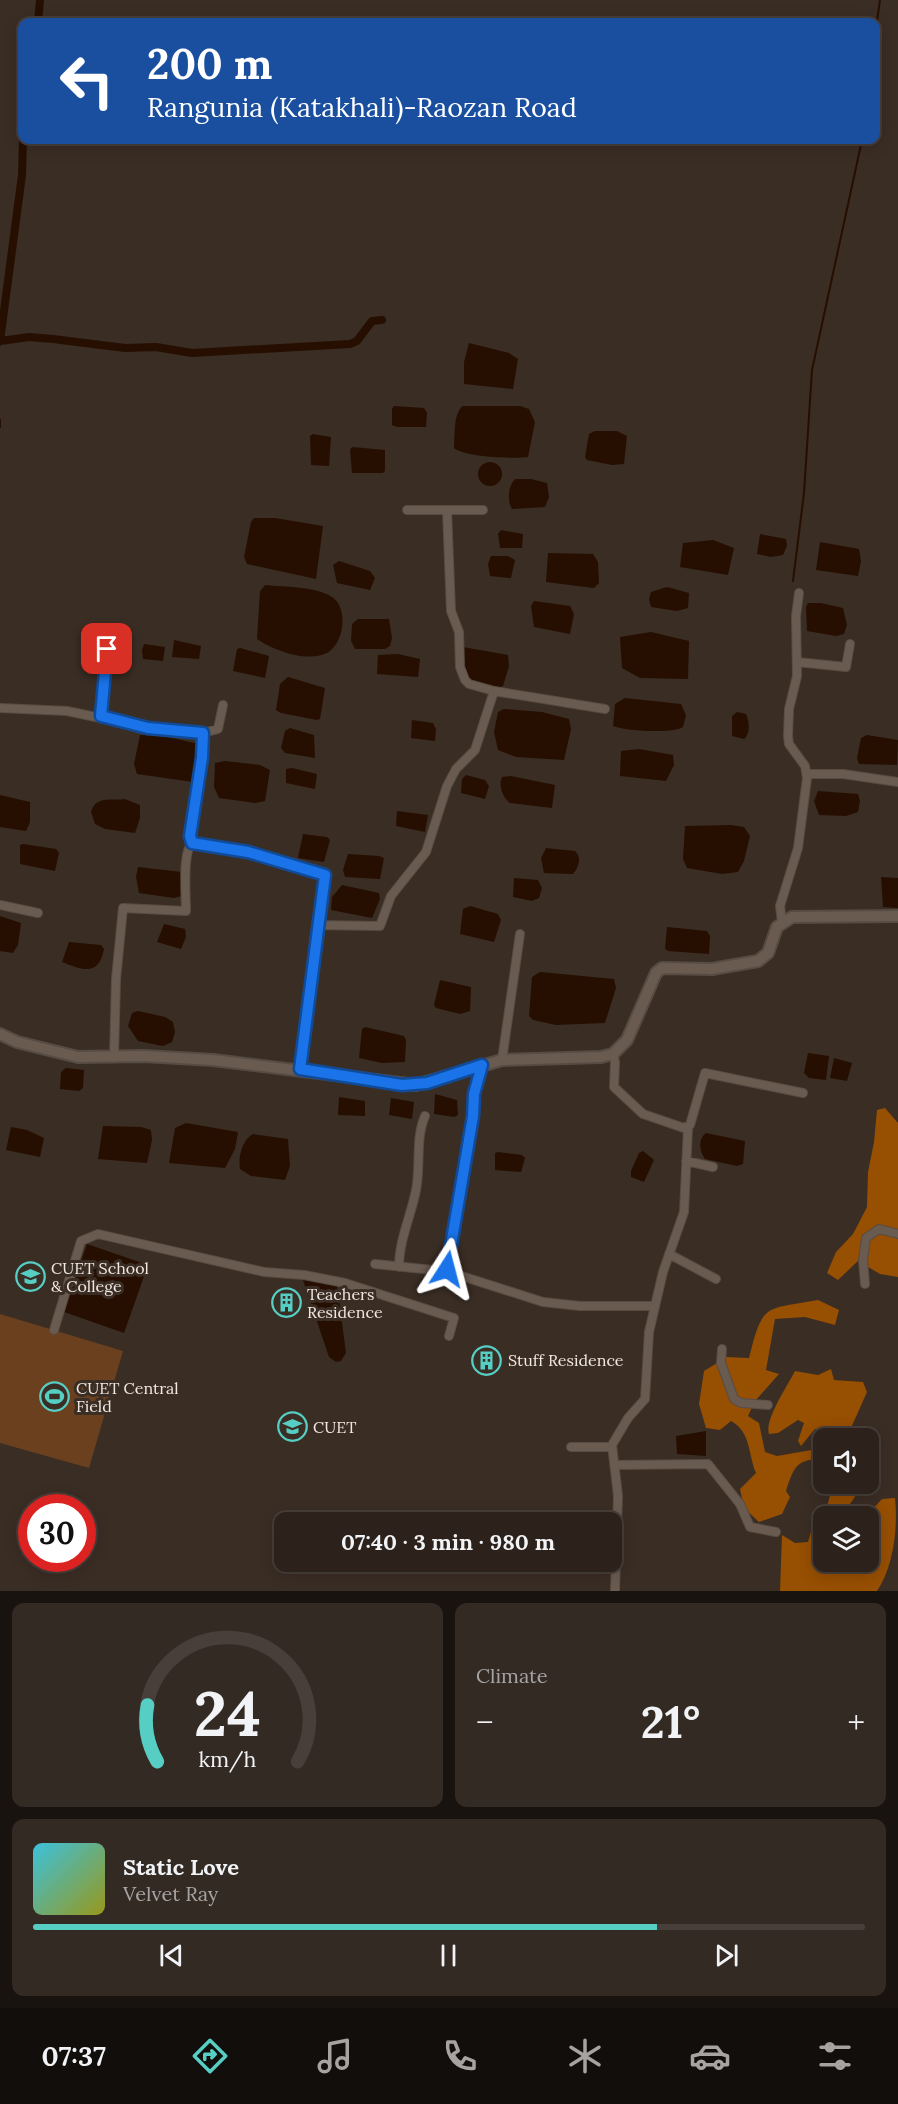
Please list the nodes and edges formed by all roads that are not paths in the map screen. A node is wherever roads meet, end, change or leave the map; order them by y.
1 (406, 510) dead end
2 (447, 510) junction
3 (483, 510) dead end
4 (799, 593) dead end
5 (107, 634) dead end
6 (850, 644) dead end
7 (797, 662) junction
8 (494, 692) junction
9 (223, 705) dead end
10 (0, 708) edge
11 (605, 709) dead end
12 (101, 716) junction
13 (203, 733) junction
14 (807, 774) junction
15 (898, 782) edge
16 (192, 843) junction
17 (0, 905) edge
18 (38, 913) dead end
19 (898, 916) edge
20 (782, 922) junction
21 (316, 925) junction
22 (520, 934) dead end
23 (0, 1034) edge
24 (613, 1054) junction
25 (114, 1058) junction
26 (502, 1060) junction
27 (482, 1065) junction
28 (300, 1069) junction
29 (803, 1093) dead end
30 (425, 1116) dead end
31 (688, 1128) junction
32 (686, 1161) junction
33 (713, 1167) dead end
34 (898, 1234) edge
35 (669, 1254) junction
36 (375, 1264) dead end
37 (399, 1267) junction
38 (447, 1269) junction
39 (716, 1279) dead end
40 (865, 1284) dead end
41 (655, 1306) junction
42 (54, 1330) dead end
43 (449, 1336) dead end
44 (723, 1349) dead end
45 (768, 1405) dead end
46 (571, 1447) dead end
47 (612, 1447) junction
48 (615, 1465) junction
49 (776, 1532) dead end
50 (615, 1591) edge

1 - 2 street
2 - 3 street
2 - 8 street
4 - 7 street
5 - 12 street
6 - 7 street
7 - 14 street
8 - 11 street
8 - 21 street
9 - 13 street
10 - 12 street
12 - 13 street
13 - 16 street
14 - 15 street
14 - 20 street
16 - 21 street
16 - 25 street
17 - 18 street
19 - 20 main road
20 - 24 main road
21 - 28 street
22 - 26 street
23 - 25 main road
24 - 26 main road
24 - 31 street
25 - 28 main road
26 - 27 main road
27 - 28 main road
27 - 38 street
29 - 31 street
30 - 37 street
31 - 32 street
32 - 33 street
32 - 35 street
34 - 40 street
35 - 39 street
35 - 41 street
36 - 37 street
37 - 38 street
38 - 41 street
41 - 47 street
42 - 43 street
44 - 45 street
46 - 47 street
47 - 48 street
48 - 49 street
48 - 50 street

